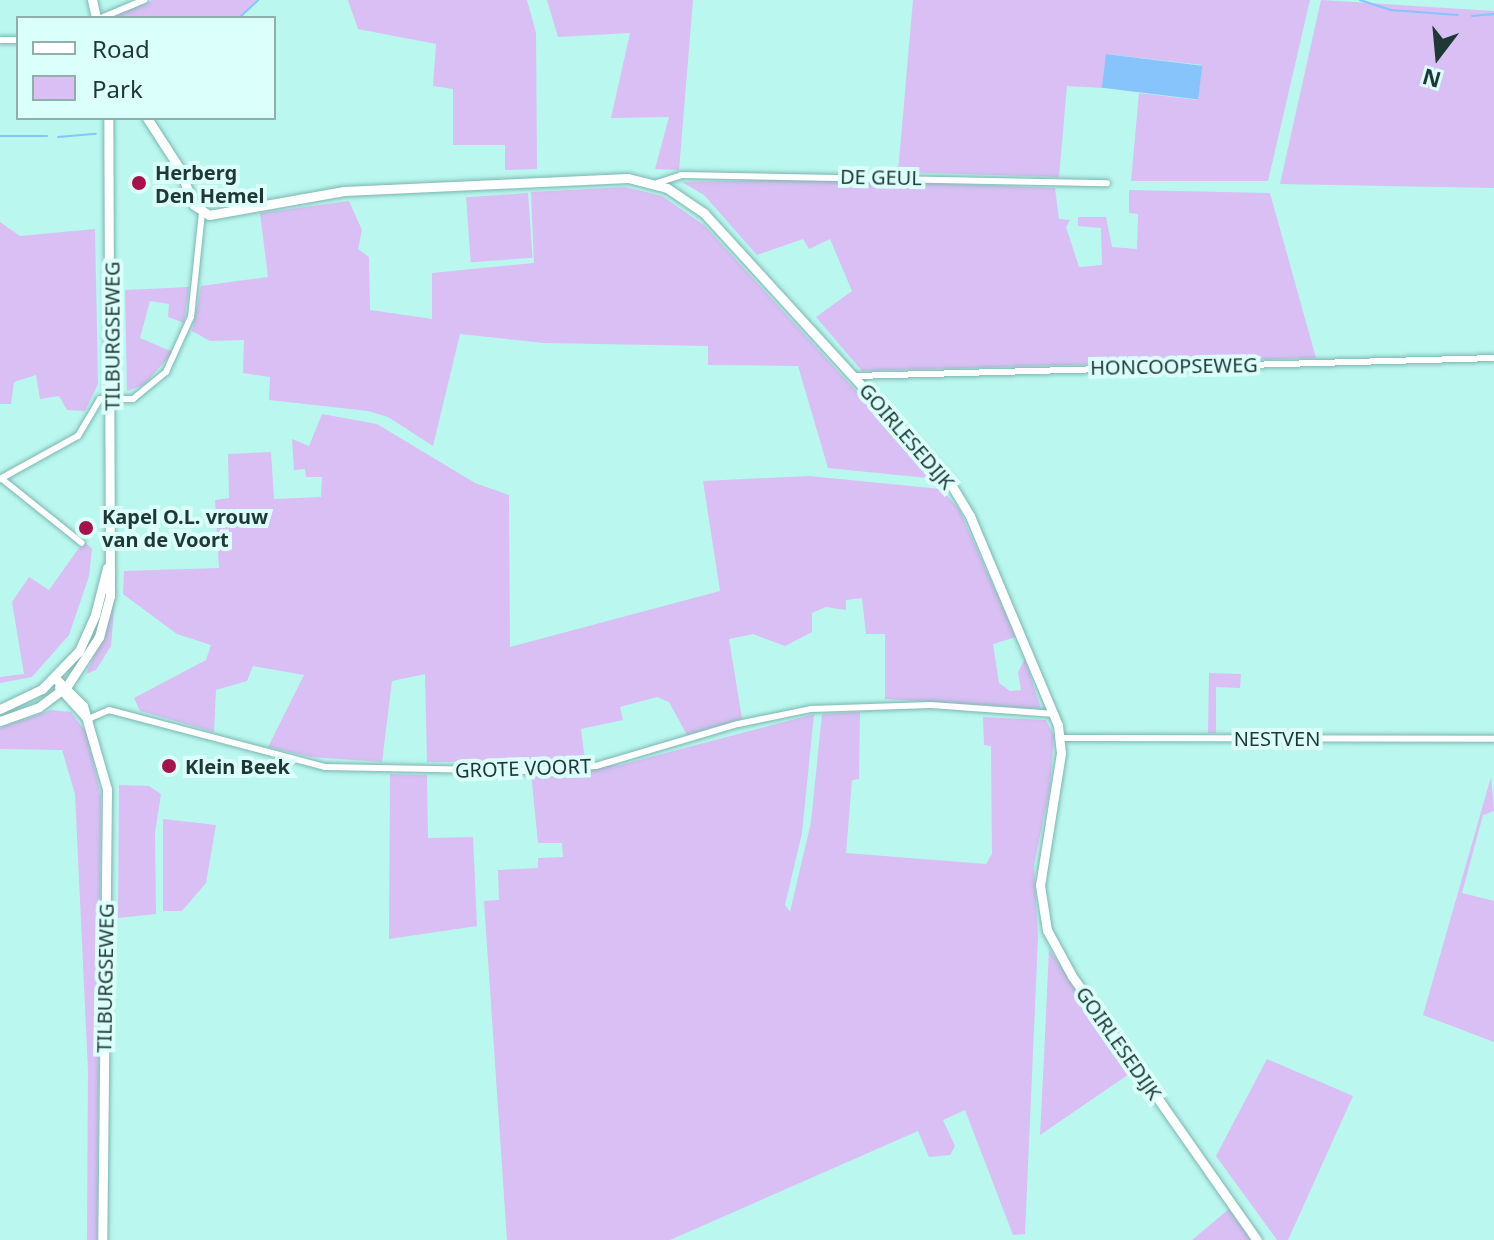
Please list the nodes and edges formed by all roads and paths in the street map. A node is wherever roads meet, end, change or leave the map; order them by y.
1 (144, 0) edge
2 (103, 16) edge
3 (108, 120) edge
4 (148, 120) edge
5 (657, 183) junction
6 (1107, 183) dead end
7 (202, 213) junction
8 (1494, 358) edge
9 (855, 376) junction
10 (112, 400) junction
11 (1, 479) edge
12 (82, 543) dead end
13 (111, 553) junction
14 (56, 679) junction
15 (64, 689) junction
16 (0, 709) edge
17 (1055, 714) junction
18 (88, 719) junction
19 (0, 721) edge
20 (1061, 738) junction
21 (1494, 739) edge
22 (102, 1240) edge
23 (1257, 1240) edge

1 - 2 street
3 - 10 street, TILBURGSEWEG
4 - 7 street
5 - 6 street, DE GEUL
5 - 7 street, GOIRLESEDIJK
5 - 9 street, GOIRLESEDIJK
7 - 10 street
8 - 9 street, HONCOOPSEWEG
9 - 17 street, GOIRLESEDIJK
10 - 11 street
10 - 13 street, TILBURGSEWEG
11 - 12 street
13 - 14 street, TILBURGSEWEG
13 - 15 street, TILBURGSEWEG
14 - 15 street, TILBURGSEWEG
14 - 16 street, TILBURGSEWEG
15 - 18 street, TILBURGSEWEG
15 - 19 street, TILBURGSEWEG
17 - 18 street, GROTE VOORT
17 - 20 street, GOIRLESEDIJK
18 - 22 street, TILBURGSEWEG
20 - 21 street, NESTVEN
20 - 23 street, GOIRLESEDIJK

